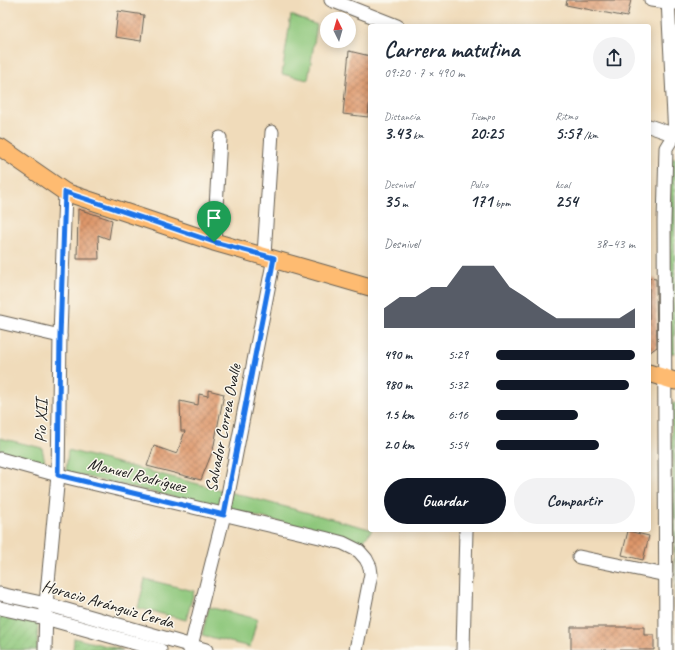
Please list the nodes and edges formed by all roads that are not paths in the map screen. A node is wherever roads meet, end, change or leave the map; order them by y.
1 (331, 0) edge
2 (651, 0) edge
3 (671, 2) edge
4 (392, 24) edge
5 (651, 127) edge
6 (272, 132) dead end
7 (675, 136) edge
8 (220, 138) dead end
9 (0, 147) edge
10 (65, 192) junction
11 (214, 242) junction
12 (269, 257) junction
13 (368, 286) edge
14 (0, 322) edge
15 (60, 336) junction
16 (662, 377) edge
17 (0, 459) edge
18 (58, 475) junction
19 (224, 515) junction
20 (466, 532) edge
21 (579, 557) dead end
22 (666, 575) junction
23 (0, 594) edge
24 (0, 608) edge
25 (46, 611) junction
26 (670, 621) edge
27 (190, 648) edge
28 (45, 650) edge
29 (160, 650) edge
30 (206, 650) edge
31 (356, 650) edge
32 (463, 650) edge
33 (666, 650) edge

1 - 4 street
2 - 3 street
3 - 7 street
5 - 7 street
6 - 12 street, Salvador Correa Ovalle
7 - 16 street
8 - 11 street
9 - 10 main road
10 - 11 main road
10 - 15 street, Pío XII
11 - 12 main road
12 - 13 main road
12 - 19 street, Salvador Correa Ovalle
14 - 15 street
15 - 18 street, Pío XII
16 - 22 street
17 - 18 street, Manuel Rodríguez
18 - 19 street, Manuel Rodríguez
18 - 25 street, Pío XII
19 - 27 street, Salvador Correa Ovalle
19 - 31 street, Manuel Rodríguez
20 - 32 street
21 - 22 street
22 - 26 street
23 - 25 street, Horacio Aránguiz Cerda
24 - 25 street, Horacio Aránguiz Cerda
25 - 27 street, Horacio Aránguiz Cerda
25 - 28 street, Pío XII
25 - 29 street, Horacio Aránguiz Cerda
26 - 33 street
27 - 30 street, Horacio Aránguiz Cerda

